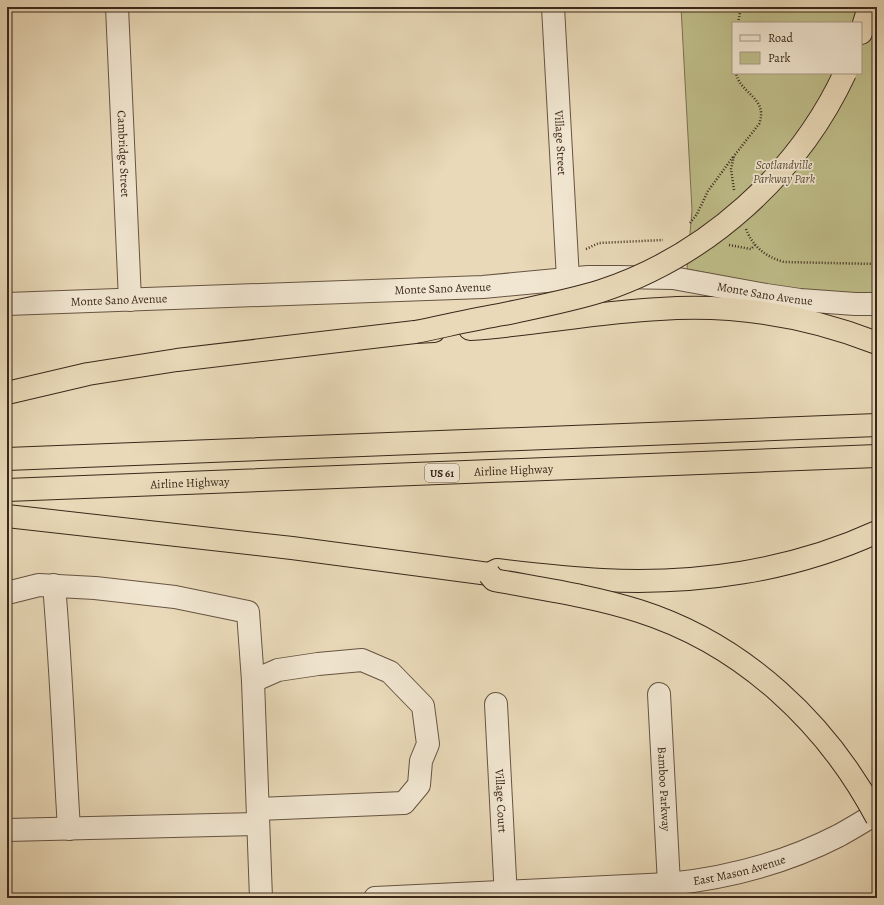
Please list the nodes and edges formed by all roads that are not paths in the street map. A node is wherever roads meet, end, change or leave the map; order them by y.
1 (118, 7) edge
2 (553, 7) edge
3 (869, 7) edge
4 (862, 30) edge
5 (844, 74) edge
6 (568, 279) junction
7 (130, 300) junction
8 (7, 304) edge
9 (877, 304) edge
10 (415, 332) junction
11 (877, 343) edge
12 (7, 393) edge
13 (877, 425) edge
14 (877, 456) edge
15 (7, 459) edge
16 (7, 490) edge
17 (7, 516) edge
18 (877, 532) edge
19 (489, 574) junction
20 (54, 585) junction
21 (7, 593) edge
22 (253, 681) junction
23 (659, 694) dead end
24 (496, 704) dead end
25 (877, 813) edge
26 (258, 816) junction
27 (877, 818) edge
28 (68, 829) junction
29 (7, 830) edge
30 (668, 884) junction
31 (260, 887) edge
32 (506, 895) edge
33 (375, 898) edge

1 - 7 street, Cambridge Street
2 - 6 street, Village Street
3 - 4 highway
5 - 10 highway, bridge
6 - 7 street, Monte Sano Avenue
6 - 9 street, Monte Sano Avenue
7 - 8 street, Monte Sano Avenue
10 - 11 highway, bridge
10 - 12 highway
13 - 15 highway
14 - 16 highway, Airline Highway / US 61
17 - 19 highway
18 - 19 highway
19 - 27 highway, bridge
20 - 21 street
20 - 22 street
20 - 28 street
22 - 26 street
22 - 26 street
23 - 30 street, Bamboo Parkway
24 - 32 street, Village Court
25 - 30 street, East Mason Avenue
26 - 28 street
26 - 31 street
28 - 29 street
30 - 32 street, East Mason Avenue
32 - 33 street, East Mason Avenue

